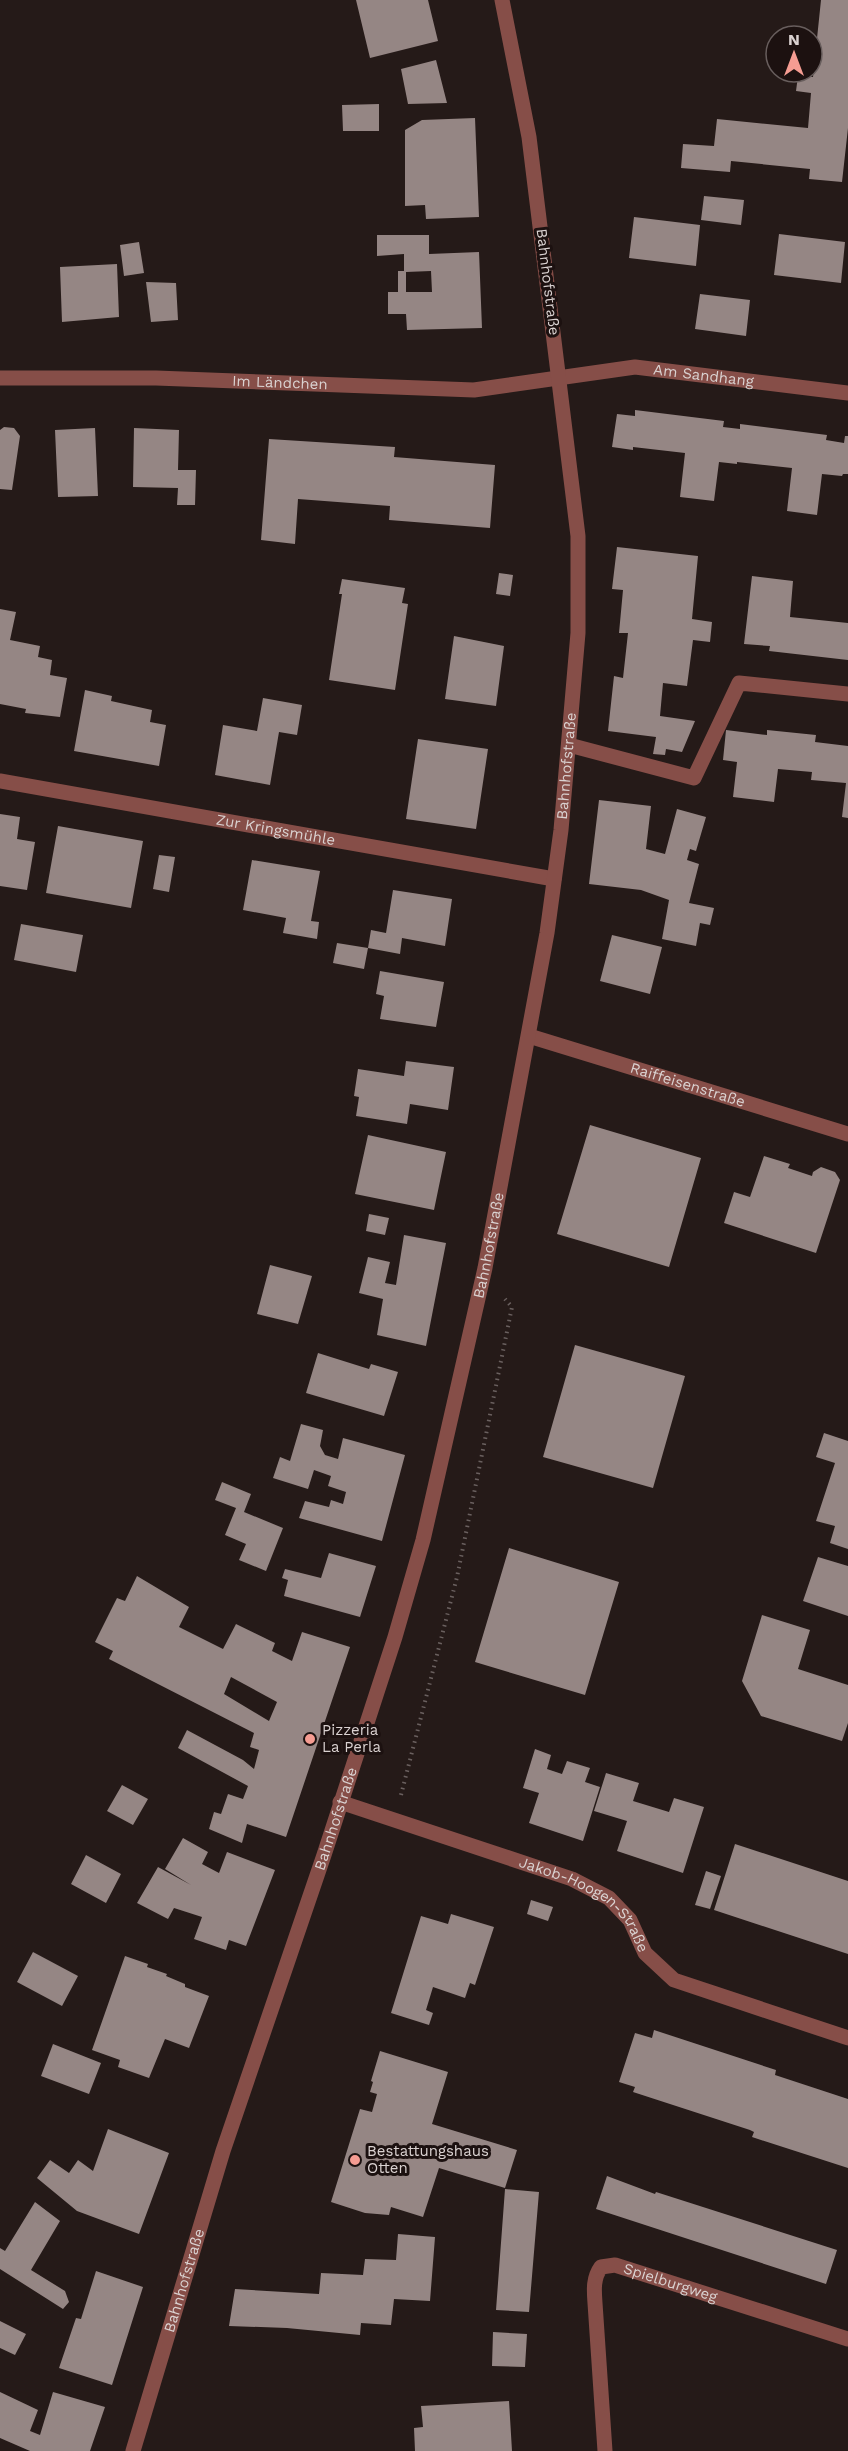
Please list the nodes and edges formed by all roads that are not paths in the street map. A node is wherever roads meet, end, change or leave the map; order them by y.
1 (502, 0) edge
2 (0, 378) edge
3 (560, 378) junction
4 (848, 393) edge
5 (848, 694) edge
6 (569, 745) junction
7 (0, 781) edge
8 (554, 879) junction
9 (530, 1036) junction
10 (848, 1134) edge
11 (340, 1802) junction
12 (848, 2038) edge
13 (848, 2339) edge
14 (133, 2451) edge
15 (605, 2451) edge

1 - 3 street, Bahnhofstraße
2 - 3 street, Im Ländchen
3 - 4 street, Am Sandhang
3 - 6 street, Bahnhofstraße
5 - 6 street
6 - 8 street, Bahnhofstraße
7 - 8 street, Zur Kringsmühle
8 - 9 street, Bahnhofstraße
9 - 10 street, Raiffeisenstraße
9 - 11 street, Bahnhofstraße
11 - 12 street, Jakob-Hoogen-Straße
11 - 14 street, Bahnhofstraße
13 - 15 street, Spielburgweg

